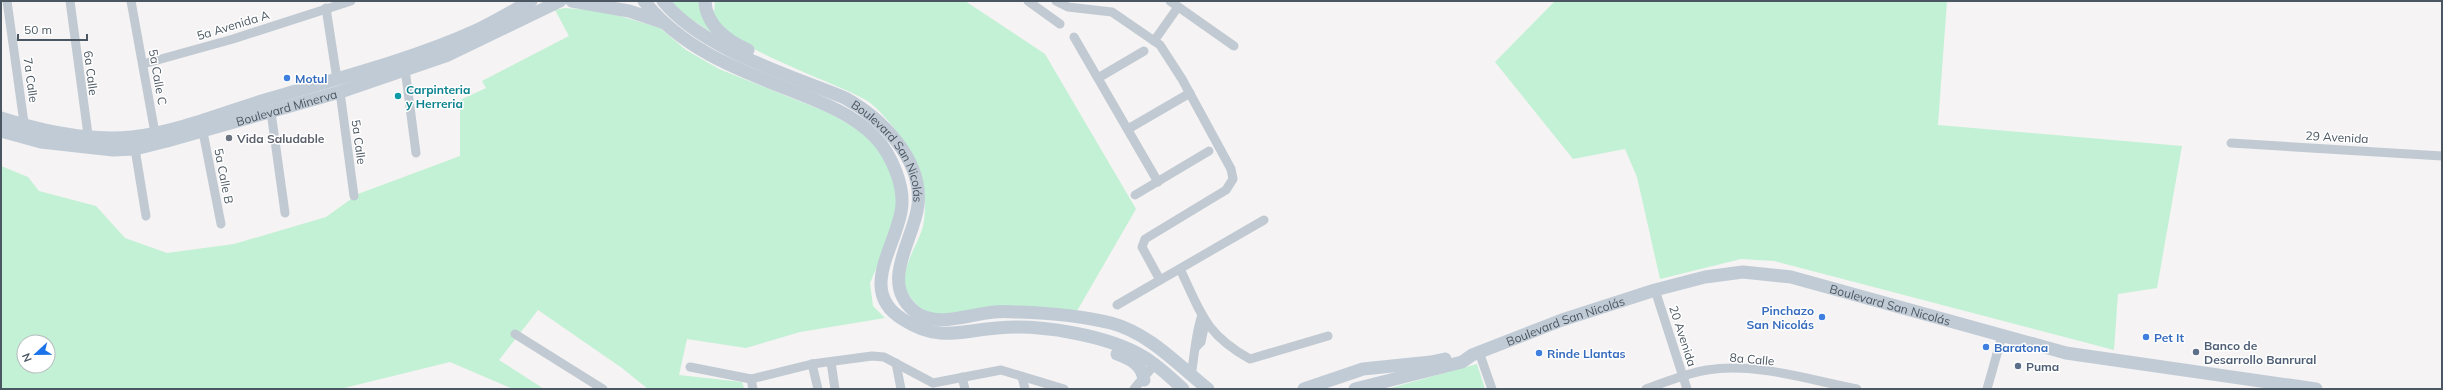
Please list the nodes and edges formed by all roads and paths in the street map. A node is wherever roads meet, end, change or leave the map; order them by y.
1 (7, 1) edge
2 (70, 1) edge
3 (131, 1) edge
4 (351, 1) edge
5 (530, 1) edge
6 (560, 1) edge
7 (572, 1) edge
8 (644, 1) edge
9 (663, 1) edge
10 (705, 1) edge
11 (1056, 1) edge
12 (1170, 1) edge
13 (1032, 2) edge
14 (1178, 7) junction
15 (326, 8) junction
16 (666, 24) junction
17 (1060, 24) dead end
18 (1074, 37) dead end
19 (1154, 41) junction
20 (1234, 46) dead end
21 (1144, 51) dead end
22 (143, 64) junction
23 (405, 69) junction
24 (792, 76) junction
25 (1098, 78) junction
26 (339, 85) junction
27 (1190, 93) junction
28 (271, 112) junction
29 (1, 118) edge
30 (24, 125) junction
31 (1128, 129) junction
32 (1, 131) edge
33 (203, 132) junction
34 (154, 133) junction
35 (26, 139) junction
36 (89, 142) junction
37 (2231, 143) dead end
38 (135, 148) junction
39 (1208, 151) dead end
40 (416, 153) dead end
41 (2442, 156) edge
42 (1158, 182) junction
43 (1135, 195) dead end
44 (354, 196) dead end
45 (285, 213) dead end
46 (146, 216) dead end
47 (1264, 220) dead end
48 (221, 224) dead end
49 (1180, 269) junction
50 (1160, 280) junction
51 (1655, 290) junction
52 (1117, 305) dead end
53 (1204, 319) junction
54 (1006, 327) junction
55 (515, 334) dead end
56 (1328, 336) dead end
57 (2002, 336) junction
58 (1476, 353) junction
59 (831, 362) junction
60 (896, 363) junction
61 (812, 364) junction
62 (1155, 364) junction
63 (690, 367) dead end
64 (1188, 373) junction
65 (1683, 376) junction
66 (962, 377) junction
67 (1022, 377) junction
68 (751, 379) junction
69 (1144, 380) junction
70 (1048, 387) edge
71 (2308, 388) edge
72 (603, 389) edge
73 (753, 389) edge
74 (818, 389) edge
75 (835, 389) edge
76 (901, 389) edge
77 (965, 389) edge
78 (1025, 389) edge
79 (1064, 389) edge
80 (1134, 389) edge
81 (1183, 389) edge
82 (1208, 389) edge
83 (1304, 389) edge
84 (1355, 389) edge
85 (1492, 389) edge
86 (1646, 389) edge
87 (1687, 389) edge
88 (1858, 389) edge
89 (1987, 389) edge

1 - 30 street, 7a Calle
2 - 36 street, 6a Calle
3 - 22 street, 5a Calle C
4 - 15 street, 5a Avenida A
5 - 26 main road, Boulevard Minerva
6 - 23 main road, Boulevard Minerva
7 - 16 main road
8 - 16 main road, Boulevard San Nicolás
9 - 24 main road, Boulevard San Nicolás
10 - 24 main road
11 - 19 street
12 - 14 street
13 - 17 street
14 - 19 street
14 - 20 street
15 - 22 street, 5a Avenida A
15 - 26 street, 5a Calle
16 - 54 main road, Boulevard San Nicolás
18 - 25 street
19 - 27 street
21 - 25 street
22 - 34 street, 5a Calle C
23 - 26 main road, Boulevard Minerva
23 - 40 street
24 - 64 main road, Boulevard San Nicolás
25 - 31 street
26 - 28 main road, Boulevard Minerva
26 - 34 main road, Boulevard Minerva
26 - 44 street, 5a Calle
27 - 31 street
27 - 50 street
28 - 33 main road, Boulevard Minerva
28 - 45 street
29 - 30 main road, Boulevard Minerva
30 - 35 street, 7a Calle
30 - 36 main road, Boulevard Minerva
31 - 42 street
32 - 35 main road, Boulevard Minerva
33 - 38 main road, Boulevard Minerva
33 - 48 street, 5a Calle B
34 - 36 main road, Boulevard Minerva
35 - 36 main road, Boulevard Minerva
36 - 38 main road, Boulevard Minerva
37 - 41 street, 29 Avenida
38 - 46 street
39 - 42 street
42 - 43 street
47 - 49 street
49 - 50 street
49 - 53 street
50 - 52 street
51 - 57 main road, Boulevard San Nicolás
51 - 58 main road, Boulevard San Nicolás
51 - 65 street, 20 Avenida
53 - 56 street
53 - 64 street
54 - 62 main road, Boulevard San Nicolás
54 - 69 main road
55 - 72 street
57 - 71 main road, Boulevard San Nicolás
57 - 89 street
58 - 83 main road, Boulevard San Nicolás
58 - 84 main road, Boulevard San Nicolás
58 - 85 street
59 - 60 street
59 - 61 street
59 - 75 street
60 - 66 street
60 - 76 street
61 - 68 street
61 - 74 street
62 - 64 main road
62 - 69 street
62 - 81 main road, Boulevard San Nicolás
63 - 68 street
64 - 82 main road, Boulevard San Nicolás
65 - 86 street, 8a Calle
65 - 87 street, 20 Avenida
65 - 88 street, 8a Calle
66 - 67 street
66 - 77 street
67 - 70 street
67 - 78 street
68 - 73 street
69 - 80 street
70 - 79 street

